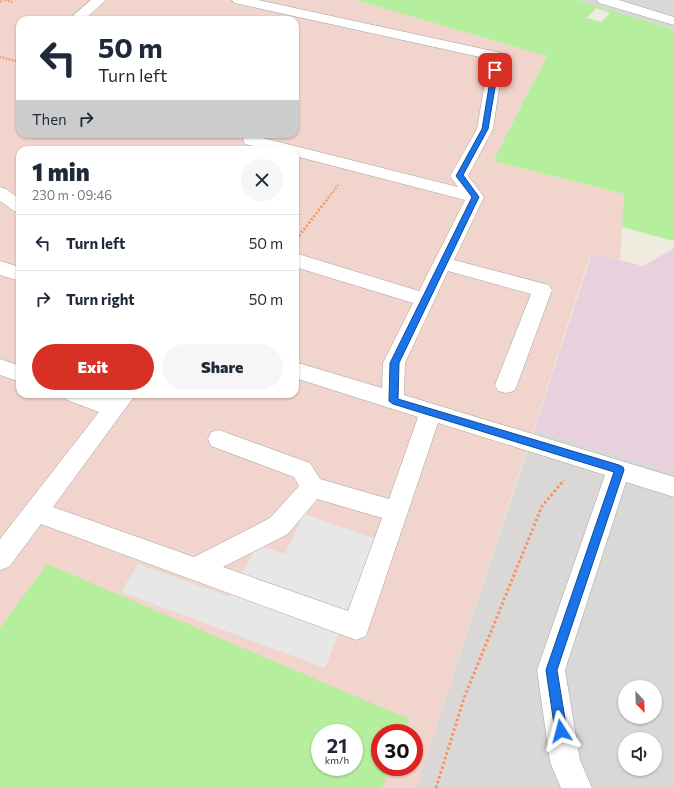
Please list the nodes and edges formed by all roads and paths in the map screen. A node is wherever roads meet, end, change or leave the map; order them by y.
1 (4, 0) edge
2 (99, 0) edge
3 (239, 0) edge
4 (604, 0) edge
5 (0, 2) edge
6 (12, 2) dead end
7 (80, 16) edge
8 (674, 21) edge
9 (0, 57) edge
10 (16, 60) edge
11 (251, 140) dead end
12 (274, 146) edge
13 (299, 152) edge
14 (352, 166) junction
15 (475, 197) junction
16 (11, 201) edge
17 (0, 216) edge
18 (299, 236) edge
19 (299, 261) edge
20 (442, 263) junction
21 (0, 268) edge
22 (16, 273) edge
23 (424, 300) junction
24 (0, 367) edge
25 (299, 371) edge
26 (16, 373) edge
27 (506, 385) dead end
28 (101, 398) edge
29 (120, 401) edge
30 (393, 401) junction
31 (431, 412) junction
32 (219, 439) dead end
33 (589, 461) junction
34 (619, 470) junction
35 (312, 487) junction
36 (674, 487) edge
37 (396, 511) junction
38 (36, 512) junction
39 (0, 559) edge
40 (195, 569) junction
41 (436, 788) edge
42 (577, 788) edge

1 - 5 path
1 - 6 path
2 - 7 street
3 - 15 street
4 - 8 street
9 - 10 path
11 - 12 street
13 - 14 street
14 - 15 street
14 - 18 path
15 - 20 street
16 - 17 street
19 - 23 street
20 - 23 street
20 - 27 street
21 - 22 street
23 - 30 street
24 - 26 street
25 - 30 street
28 - 29 street
29 - 38 street
30 - 31 street
31 - 33 street
31 - 37 street
32 - 35 street
33 - 34 street
33 - 41 path
34 - 36 street
34 - 42 street
35 - 37 street
35 - 40 street
37 - 40 street
38 - 39 street
38 - 40 street

